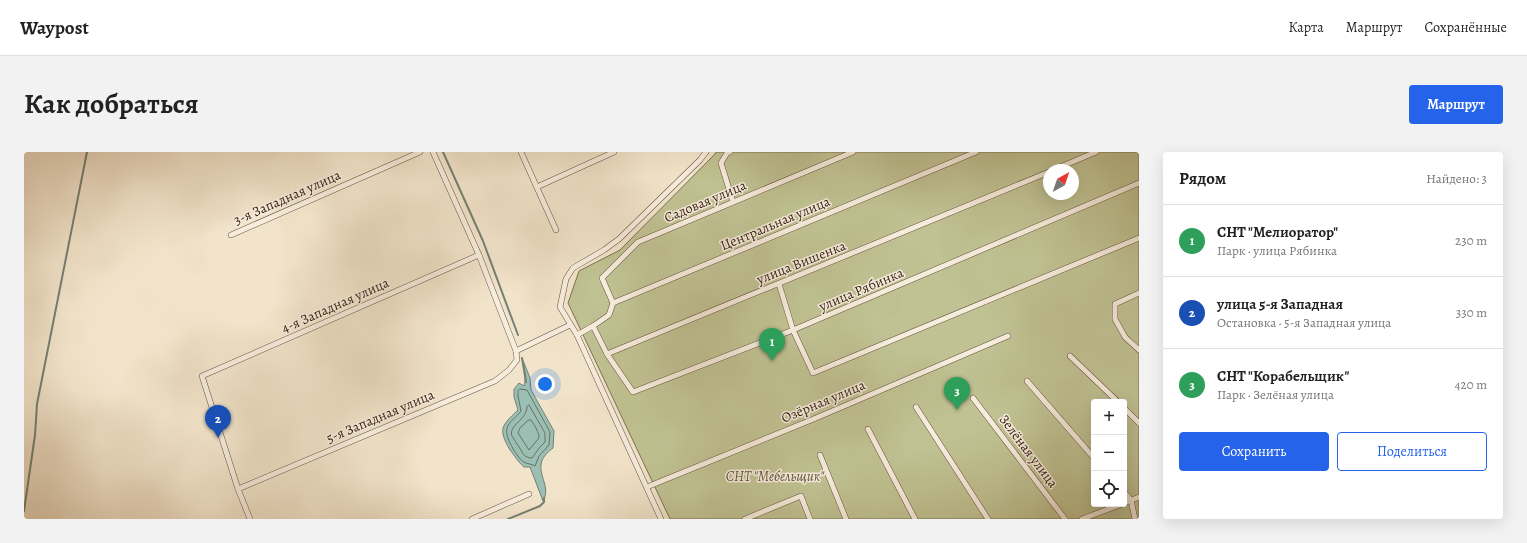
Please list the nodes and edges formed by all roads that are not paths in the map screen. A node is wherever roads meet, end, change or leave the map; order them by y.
1 (420, 152) edge
2 (433, 152) edge
3 (521, 152) edge
4 (614, 152) edge
5 (706, 152) edge
6 (728, 152) edge
7 (853, 152) edge
8 (976, 152) edge
9 (1096, 152) edge
10 (1067, 164) edge
11 (1043, 174) edge
12 (1139, 183) edge
13 (537, 187) junction
14 (733, 202) junction
15 (556, 230) dead end
16 (231, 235) dead end
17 (1139, 238) edge
18 (479, 255) junction
19 (779, 284) junction
20 (1139, 293) edge
21 (614, 303) junction
22 (570, 325) junction
23 (593, 326) junction
24 (793, 330) junction
25 (577, 335) junction
26 (1008, 336) dead end
27 (1139, 350) edge
28 (516, 351) junction
29 (607, 354) junction
30 (1070, 356) dead end
31 (1027, 382) dead end
32 (973, 398) dead end
33 (1115, 399) edge
34 (916, 407) dead end
35 (1127, 411) edge
36 (1139, 423) edge
37 (868, 429) dead end
38 (820, 455) dead end
39 (1091, 455) edge
40 (647, 487) junction
41 (238, 488) junction
42 (529, 494) dead end
43 (1127, 495) edge
44 (1139, 497) edge
45 (1131, 500) junction
46 (1127, 502) edge
47 (1115, 507) edge
48 (748, 518) edge
49 (250, 519) edge
50 (472, 519) edge
51 (661, 519) edge
52 (810, 519) edge
53 (846, 519) edge
54 (915, 519) edge
55 (988, 519) edge
56 (1064, 519) edge
57 (1082, 519) edge
58 (1135, 519) edge

1 - 16 street, 3-я Западная улица
2 - 18 street
3 - 13 street
4 - 13 street
5 - 22 street
6 - 14 street
7 - 14 street, Садовая улица
8 - 21 street, Центральная улица
9 - 10 street
11 - 19 street, улица Вишенка
12 - 24 street, улица Рябинка
13 - 15 street
14 - 21 street, Садовая улица
17 - 24 street
18 - 28 street
18 - 41 street, 4-я Западная улица
19 - 24 street
19 - 29 street, улица Вишенка
20 - 27 street
21 - 23 street
22 - 25 street
22 - 28 street
23 - 25 street
23 - 29 street
24 - 29 street, улица Рябинка
25 - 40 street
26 - 40 street, Озёрная улица
28 - 41 street, 5-я Западная улица
30 - 33 street
31 - 39 street
32 - 56 street, Зелёная улица
34 - 55 street
35 - 36 street
37 - 54 street
38 - 53 street
40 - 51 street
41 - 49 street
42 - 50 street
43 - 45 street
44 - 45 street
45 - 46 street
45 - 58 street
47 - 57 street
48 - 52 street

